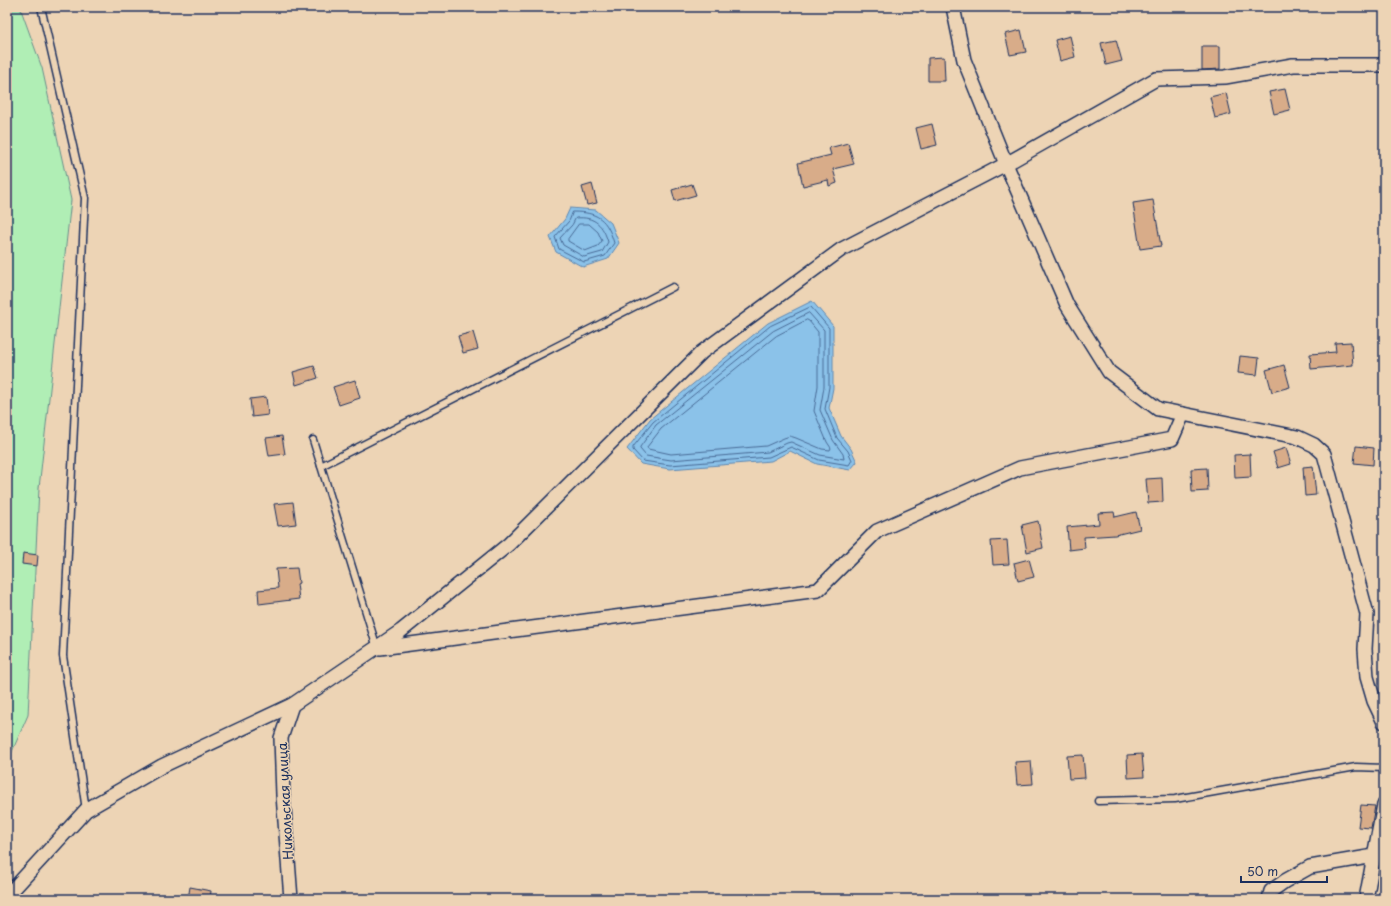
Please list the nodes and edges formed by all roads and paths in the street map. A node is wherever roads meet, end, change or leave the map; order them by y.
1 (41, 7) edge
2 (953, 9) edge
3 (1384, 66) edge
4 (1006, 164) junction
5 (673, 287) dead end
6 (1183, 414) junction
7 (313, 440) dead end
8 (320, 466) junction
9 (376, 648) junction
10 (292, 705) junction
11 (1384, 722) edge
12 (1384, 768) edge
13 (1098, 801) dead end
14 (1384, 805) edge
15 (86, 810) junction
16 (1374, 856) junction
17 (1270, 895) edge
18 (7, 896) edge
19 (291, 899) edge
20 (1366, 899) edge

1 - 15 lane
2 - 4 street
3 - 4 street
4 - 6 street
4 - 9 street
5 - 8 lane
6 - 9 street
6 - 11 street
7 - 8 lane
8 - 9 lane
9 - 10 street
10 - 15 street
10 - 19 street, Никольская улица
12 - 13 lane
14 - 16 street
15 - 18 street
16 - 17 street
16 - 20 street

